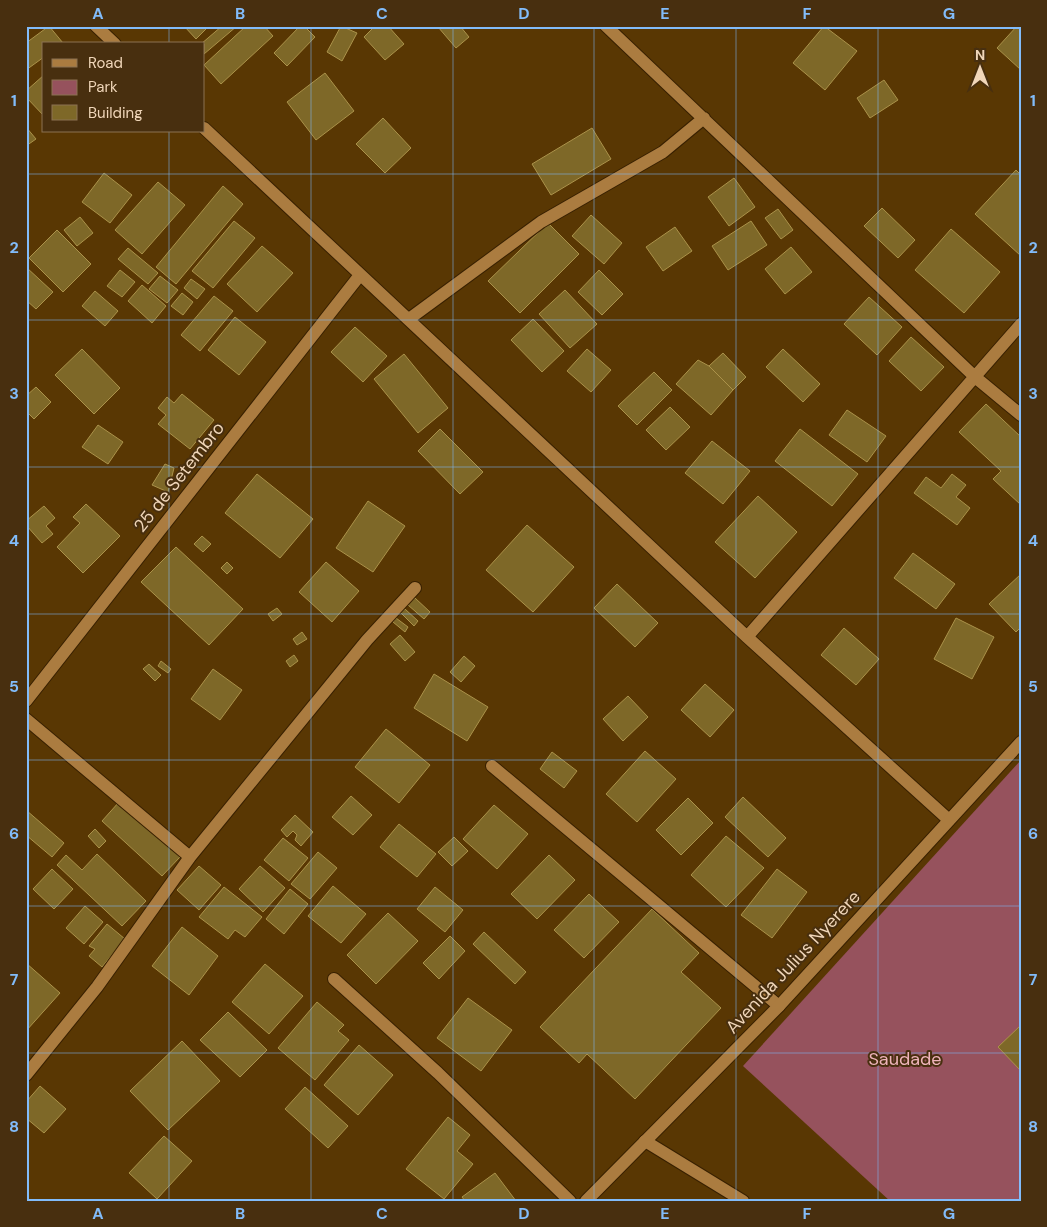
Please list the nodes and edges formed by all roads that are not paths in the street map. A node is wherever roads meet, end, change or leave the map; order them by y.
1 (96, 26) edge
2 (606, 26) edge
3 (113, 42) edge
4 (704, 118) junction
5 (205, 129) edge
6 (360, 275) junction
7 (409, 320) junction
8 (1021, 324) edge
9 (975, 377) junction
10 (1021, 415) edge
11 (415, 588) dead end
12 (746, 637) junction
13 (26, 701) edge
14 (26, 720) edge
15 (1021, 742) edge
16 (492, 766) dead end
17 (949, 820) junction
18 (190, 857) junction
19 (334, 979) dead end
20 (779, 1006) junction
21 (26, 1075) edge
22 (645, 1141) junction
23 (570, 1201) edge
24 (586, 1201) edge
25 (742, 1201) edge

1 - 3 street
2 - 4 street
4 - 7 street
4 - 9 street
5 - 6 street
6 - 7 street
6 - 13 street, 25 de Setembro
7 - 12 street
8 - 9 street
9 - 10 street
9 - 12 street
11 - 18 street
12 - 17 street
14 - 18 street
15 - 17 street, Avenida Julius Nyerere
16 - 20 street
17 - 20 street, Avenida Julius Nyerere
18 - 21 street
19 - 23 street
20 - 22 street, Avenida Julius Nyerere
22 - 24 street, Avenida Julius Nyerere
22 - 25 street

